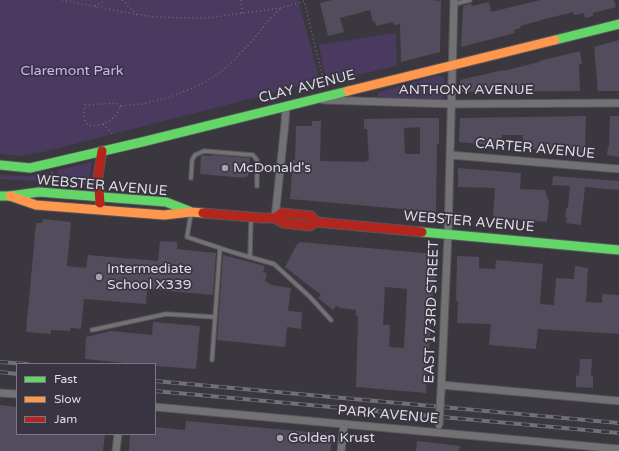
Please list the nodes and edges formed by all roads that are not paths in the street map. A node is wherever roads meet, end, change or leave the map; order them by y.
1 (470, 0) edge
2 (454, 2) edge
3 (619, 24) edge
4 (452, 66) junction
5 (312, 100) junction
6 (619, 103) edge
7 (451, 104) junction
8 (286, 106) junction
9 (102, 151) junction
10 (450, 155) junction
11 (0, 165) edge
12 (619, 169) edge
13 (191, 178) dead end
14 (257, 186) dead end
15 (0, 196) edge
16 (10, 196) junction
17 (99, 197) junction
18 (100, 210) junction
19 (191, 212) junction
20 (251, 217) junction
21 (275, 218) junction
22 (448, 235) junction
23 (220, 248) junction
24 (619, 250) edge
25 (250, 257) junction
26 (215, 317) junction
27 (331, 320) dead end
28 (92, 330) dead end
29 (212, 360) dead end
30 (442, 388) junction
31 (0, 393) edge
32 (16, 394) edge
33 (619, 401) edge
34 (156, 407) edge
35 (344, 424) junction
36 (439, 432) junction
37 (118, 435) edge
38 (572, 448) edge
39 (619, 449) edge
40 (116, 451) edge
41 (341, 451) edge

1 - 2 lane
2 - 4 street, EAST 173RD STREET
3 - 4 main road, CLAY AVENUE
4 - 5 main road, CLAY AVENUE
4 - 7 street, EAST 173RD STREET
5 - 7 street, ANTHONY AVENUE
5 - 8 main road, CLAY AVENUE
6 - 7 street, ANTHONY AVENUE
7 - 10 street, EAST 173RD STREET
8 - 9 main road, CLAY AVENUE
8 - 21 street
9 - 11 main road, CLAY AVENUE
9 - 17 main road
10 - 12 street, CARTER AVENUE
10 - 22 street, EAST 173RD STREET
13 - 14 lane
15 - 16 main road, WEBSTER AVENUE
16 - 17 main road, WEBSTER AVENUE
16 - 18 main road, WEBSTER AVENUE
17 - 18 main road
17 - 19 main road, WEBSTER AVENUE
18 - 19 main road, WEBSTER AVENUE
19 - 20 main road, WEBSTER AVENUE
19 - 23 lane
20 - 21 main road, WEBSTER AVENUE
20 - 25 lane
21 - 22 main road, WEBSTER AVENUE
22 - 24 main road, WEBSTER AVENUE
22 - 30 street, EAST 173RD STREET
23 - 25 lane
23 - 26 lane
25 - 27 lane
26 - 28 lane
26 - 29 lane
30 - 33 street
30 - 36 street, EAST 173RD STREET, bridge
31 - 32 street
34 - 35 street, PARK AVENUE
35 - 36 street, PARK AVENUE
35 - 41 street
36 - 38 street, PARK AVENUE
37 - 40 street
38 - 39 street, PARK AVENUE

